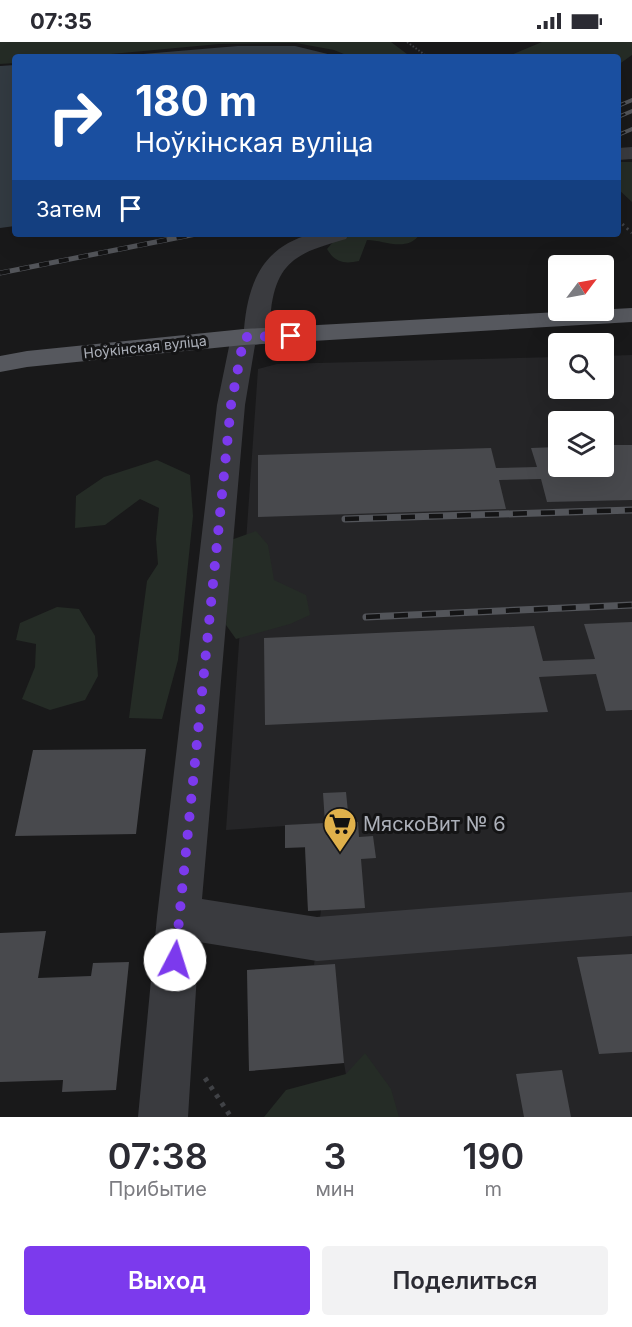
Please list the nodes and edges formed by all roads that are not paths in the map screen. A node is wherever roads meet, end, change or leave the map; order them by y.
1 (328, 237) edge
2 (632, 315) edge
3 (250, 337) junction
4 (0, 364) edge
5 (632, 914) edge
6 (179, 918) junction
7 (163, 1117) edge

1 - 3 street
2 - 3 main road, Ноўкінская вуліца
3 - 4 main road, Ноўкінская вуліца
3 - 6 street
5 - 6 street
6 - 7 street

